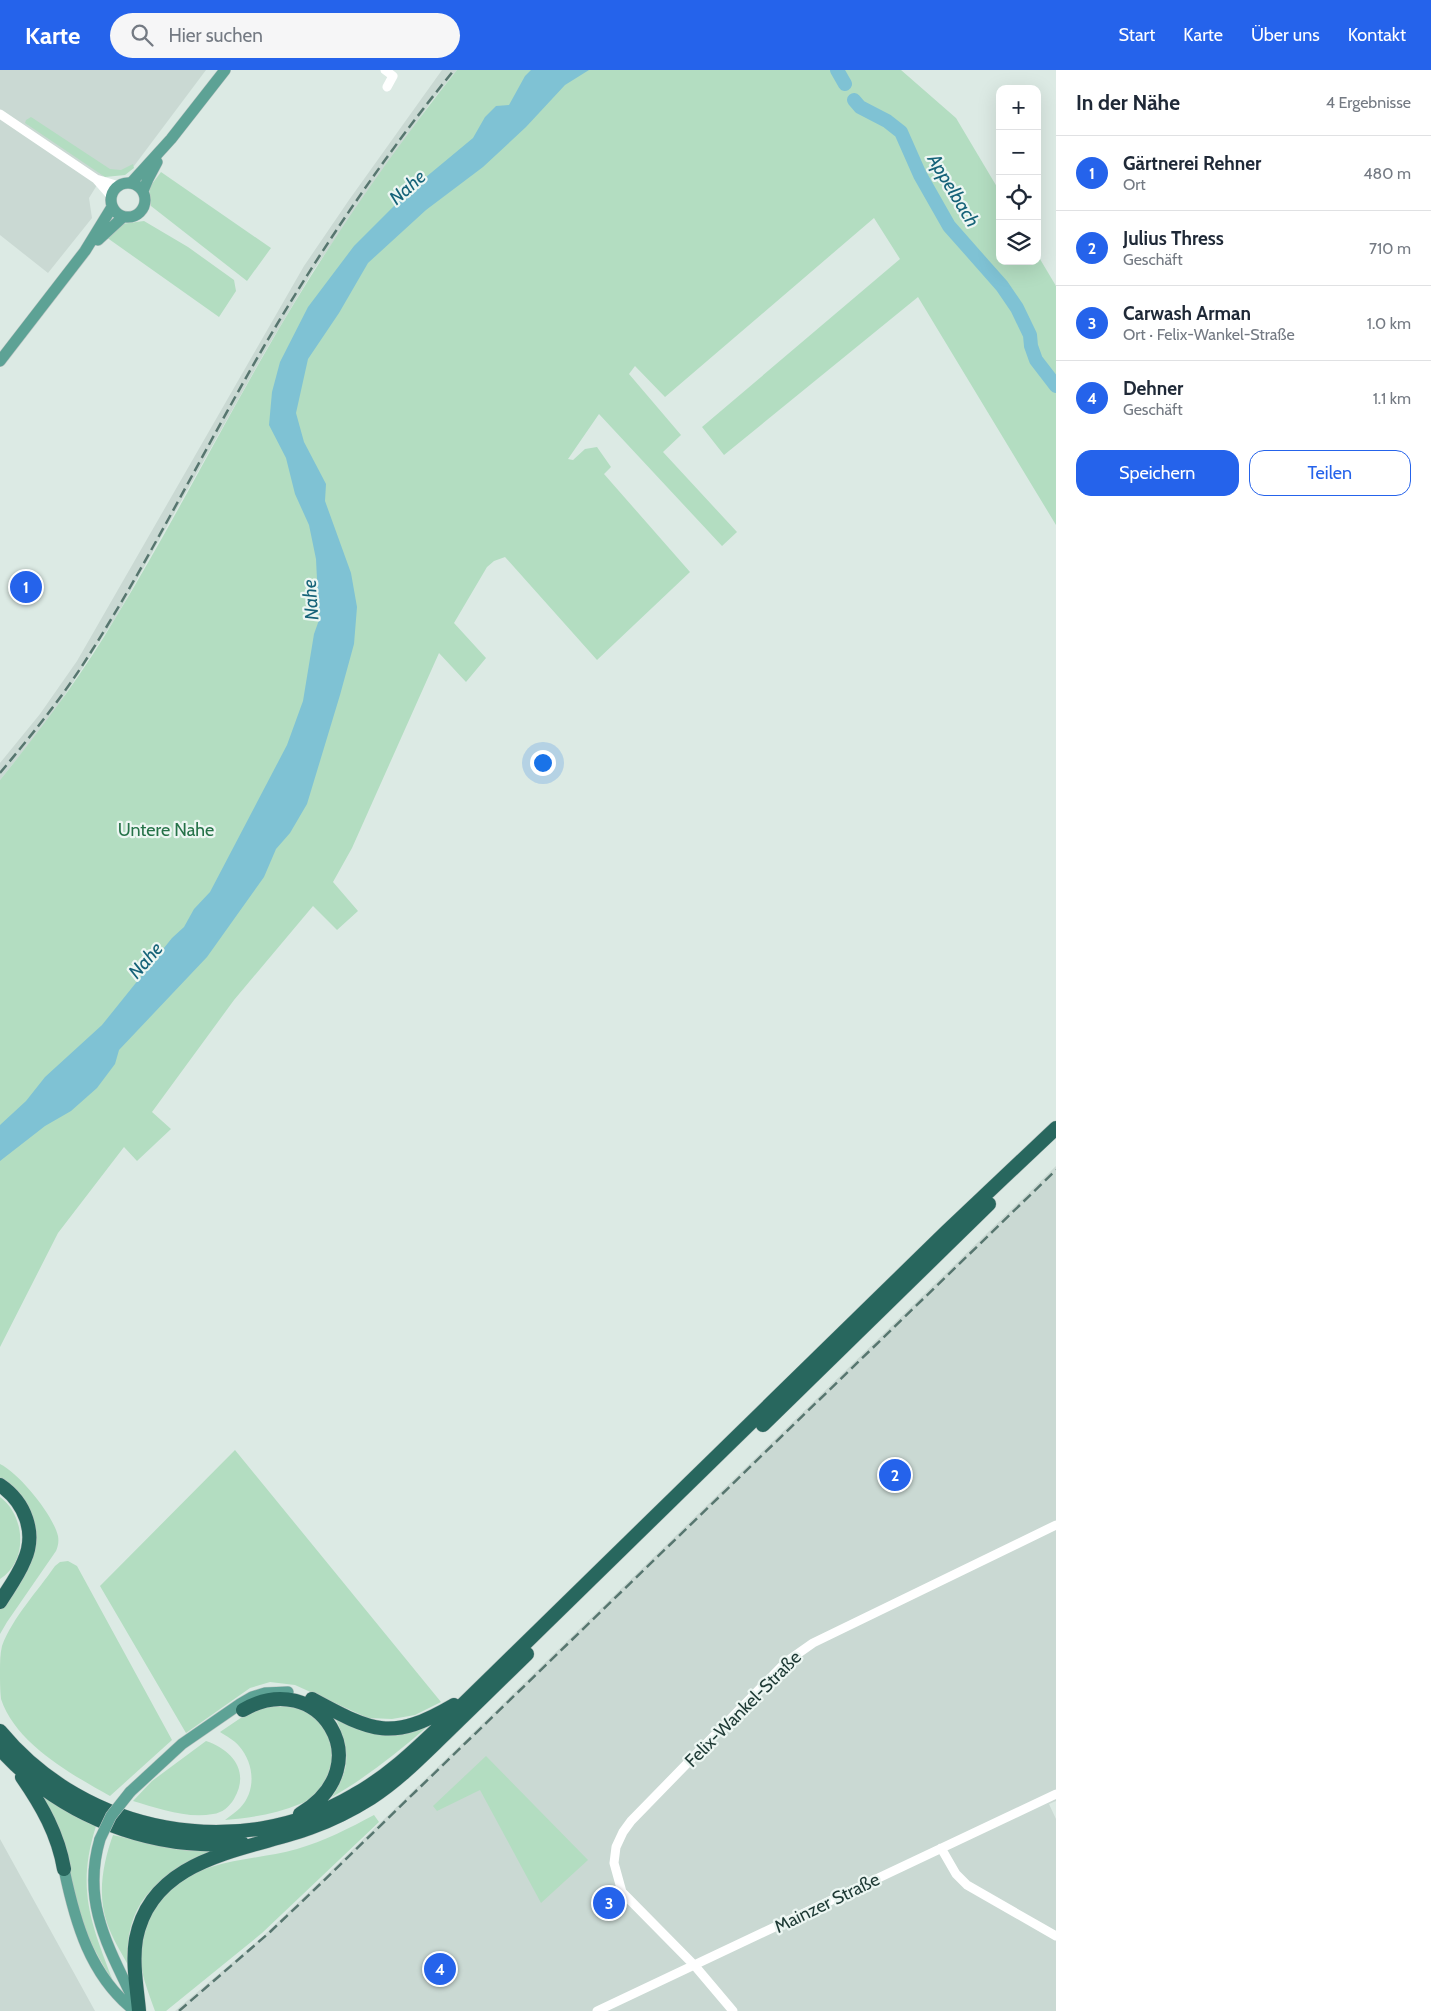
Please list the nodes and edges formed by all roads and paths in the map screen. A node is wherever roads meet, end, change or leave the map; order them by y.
1 (225, 70) edge
2 (385, 70) edge
3 (387, 87) dead end
4 (0, 114) edge
5 (171, 139) junction
6 (96, 179) junction
7 (131, 183) junction
8 (119, 186) junction
9 (143, 191) junction
10 (112, 202) junction
11 (123, 217) junction
12 (85, 251) junction
13 (0, 361) edge
14 (1056, 1128) edge
15 (1056, 1141) edge
16 (0, 1485) edge
17 (1056, 1525) edge
18 (22, 1567) junction
19 (0, 1589) edge
20 (0, 1602) edge
21 (288, 1692) joint
22 (470, 1696) junction
23 (243, 1710) joint
24 (0, 1731) edge
25 (0, 1749) edge
26 (10, 1760) junction
27 (146, 1776) junction
28 (1056, 1794) edge
29 (281, 1825) junction
30 (275, 1838) junction
31 (942, 1848) junction
32 (64, 1869) joint
33 (1056, 1936) edge
34 (695, 1966) junction
35 (135, 2011) edge
36 (139, 2011) edge
37 (597, 2011) edge
38 (734, 2011) edge

1 - 5 main road
2 - 3 street
4 - 6 street
5 - 7 main road
5 - 9 main road
6 - 8 street
6 - 10 street
7 - 8 main road
7 - 9 main road
8 - 10 main road
9 - 11 main road
10 - 11 main road
10 - 12 main road
11 - 12 main road
12 - 13 main road
14 - 22 highway
15 - 30 highway
16 - 18 highway
17 - 34 street, Felix-Wankel-Straße
18 - 19 highway
18 - 20 highway
21 - 22 highway
21 - 27 main road
22 - 29 highway
23 - 27 main road
23 - 29 highway
24 - 29 highway
25 - 26 highway
26 - 30 highway
26 - 32 highway
27 - 36 main road, bridge
28 - 31 street, Mainzer Straße
30 - 36 highway
31 - 33 street
31 - 34 street, Mainzer Straße
32 - 35 main road
34 - 37 street, Mainzer Straße
34 - 38 street, Felix-Wankel-Straße

